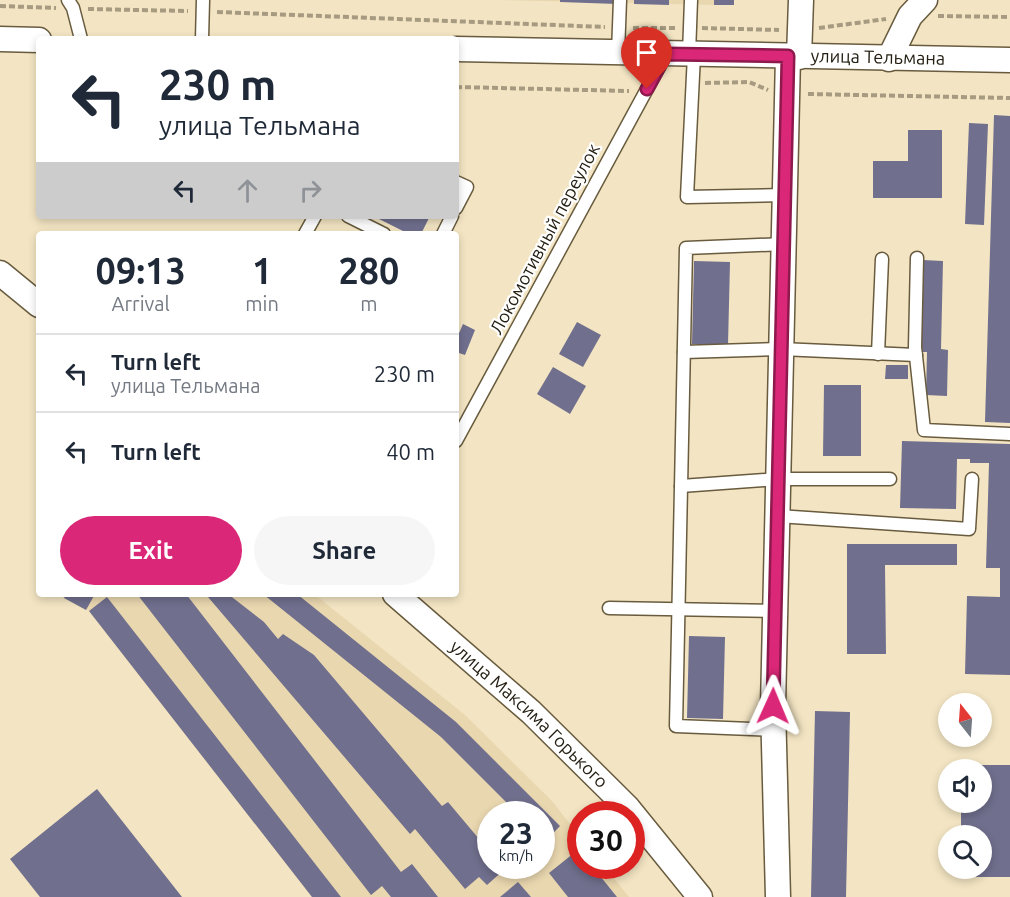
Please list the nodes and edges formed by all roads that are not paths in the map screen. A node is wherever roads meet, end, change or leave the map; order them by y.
1 (620, 0) edge
2 (691, 0) edge
3 (801, 0) edge
4 (70, 4) edge
5 (203, 6) edge
6 (917, 8) edge
7 (80, 36) edge
8 (202, 36) edge
9 (0, 39) edge
10 (36, 40) edge
11 (459, 49) edge
12 (618, 53) junction
13 (683, 54) junction
14 (794, 56) junction
15 (889, 59) junction
16 (1010, 60) edge
17 (459, 183) edge
18 (785, 195) junction
19 (459, 202) edge
20 (354, 219) edge
21 (378, 231) edge
22 (784, 244) junction
23 (917, 258) dead end
24 (882, 259) dead end
25 (0, 273) edge
26 (36, 303) edge
27 (782, 349) junction
28 (684, 352) junction
29 (878, 354) junction
30 (916, 355) junction
31 (1010, 434) edge
32 (459, 435) edge
33 (779, 479) junction
34 (890, 479) dead end
35 (972, 479) dead end
36 (681, 486) junction
37 (778, 516) junction
38 (398, 597) edge
39 (609, 608) dead end
40 (679, 609) junction
41 (776, 611) junction
42 (774, 730) junction
43 (700, 897) edge
44 (778, 897) edge

1 - 12 lane
2 - 13 lane
3 - 14 street
4 - 7 lane
5 - 8 lane
6 - 15 street
9 - 10 street
11 - 12 street, улица Тельмана
12 - 13 street, улица Тельмана
13 - 14 street, улица Тельмана
13 - 18 lane
13 - 32 lane, Локомотивный переулок
14 - 15 street, улица Тельмана
14 - 18 street
15 - 16 street, улица Тельмана
17 - 19 lane
18 - 22 street
20 - 21 lane
22 - 27 street
22 - 28 lane
23 - 30 lane
24 - 29 lane
25 - 26 street
27 - 28 lane
27 - 29 lane
27 - 33 street
28 - 36 lane
29 - 30 lane
30 - 31 lane
33 - 34 lane
33 - 36 lane
33 - 37 street
35 - 37 lane
36 - 40 lane
37 - 41 street
38 - 43 street, улица Максима Горького
39 - 40 lane
40 - 41 lane
40 - 42 lane
41 - 42 street
42 - 44 street

